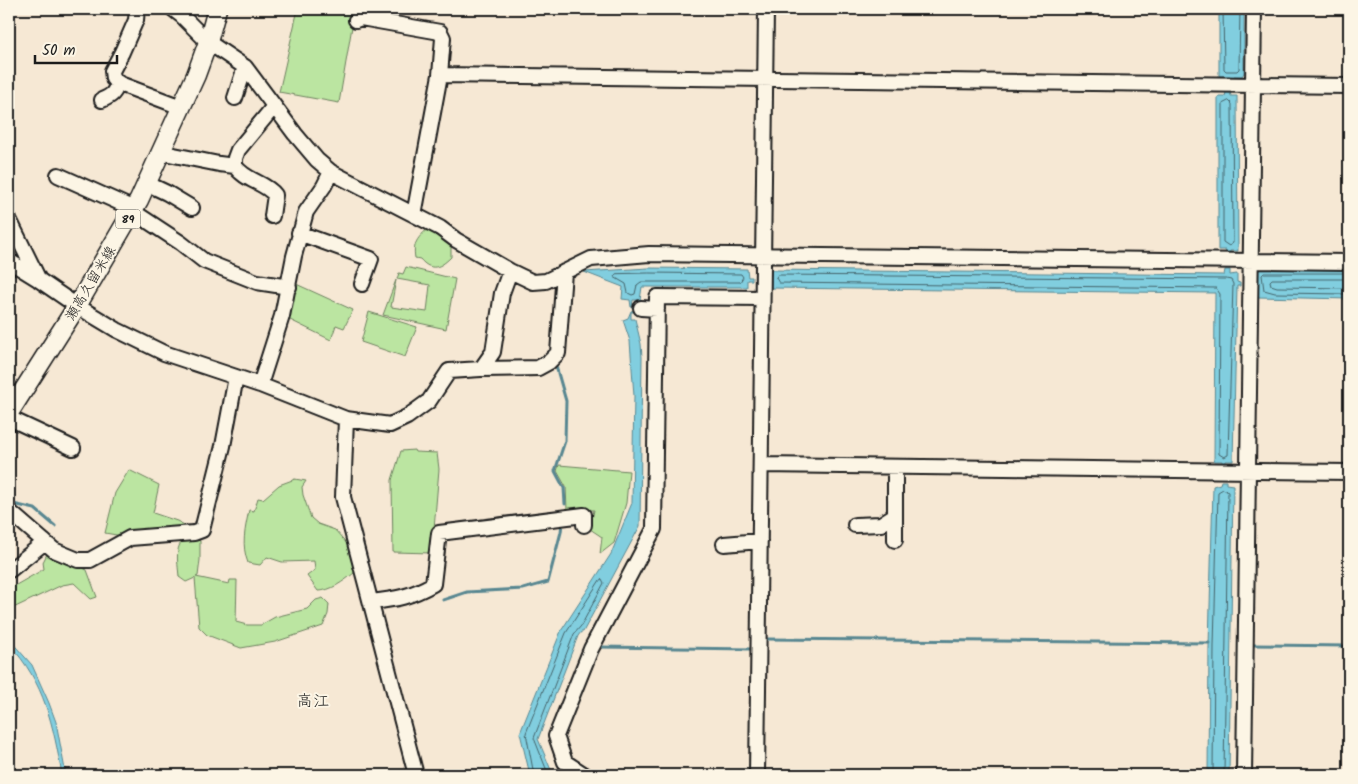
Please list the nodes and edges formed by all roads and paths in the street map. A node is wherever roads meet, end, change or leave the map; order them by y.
1 (137, 9) edge
2 (173, 9) edge
3 (217, 9) edge
4 (766, 9) edge
5 (1254, 9) edge
6 (356, 20) dead end
7 (208, 42) junction
8 (245, 67) junction
9 (440, 75) junction
10 (765, 80) junction
11 (117, 82) junction
12 (1250, 84) junction
13 (1349, 86) edge
14 (235, 98) dead end
15 (102, 100) dead end
16 (181, 107) junction
17 (275, 108) junction
18 (169, 154) dead end
19 (235, 166) junction
20 (331, 172) junction
21 (58, 175) dead end
22 (148, 184) junction
23 (192, 208) dead end
24 (136, 212) junction
25 (414, 215) junction
26 (272, 216) dead end
27 (9, 219) edge
28 (299, 233) junction
29 (762, 255) junction
30 (1252, 261) junction
31 (1349, 262) edge
32 (10, 263) edge
33 (510, 271) junction
34 (564, 272) junction
35 (39, 280) junction
36 (362, 284) dead end
37 (288, 287) junction
38 (762, 298) junction
39 (77, 306) junction
40 (642, 308) dead end
41 (657, 309) junction
42 (481, 369) junction
43 (236, 377) junction
44 (260, 385) junction
45 (9, 413) edge
46 (9, 418) edge
47 (346, 419) junction
48 (73, 448) dead end
49 (761, 465) junction
50 (894, 467) junction
51 (1243, 471) junction
52 (1349, 472) edge
53 (9, 511) edge
54 (895, 515) junction
55 (584, 525) dead end
56 (854, 525) dead end
57 (895, 540) dead end
58 (760, 541) junction
59 (45, 542) junction
60 (724, 544) dead end
61 (10, 570) edge
62 (370, 602) junction
63 (416, 775) edge
64 (585, 775) edge
65 (757, 775) edge
66 (1244, 775) edge

1 - 11 street
2 - 7 street
3 - 7 main road, 瀬高久留米線 / 89
4 - 10 street
5 - 12 street
6 - 9 street
7 - 8 street
7 - 16 main road, 瀬高久留米線 / 89
8 - 14 street
8 - 17 street
9 - 10 street
9 - 25 street
10 - 12 street
10 - 29 street
11 - 15 street
11 - 16 street
12 - 13 street
12 - 30 street
16 - 22 main road, 瀬高久留米線 / 89
17 - 19 street
17 - 20 street
18 - 19 street
19 - 26 street
20 - 25 street
20 - 28 street
21 - 24 street
22 - 23 street
22 - 24 main road, 瀬高久留米線 / 89
24 - 37 street
24 - 39 main road, 瀬高久留米線 / 89
25 - 33 street
27 - 35 street
28 - 36 street
28 - 37 street
29 - 30 street
29 - 34 street
29 - 38 street
30 - 31 street
30 - 51 street
32 - 35 street
33 - 34 street
33 - 42 street
34 - 42 street
35 - 39 street
37 - 44 street
38 - 41 street
38 - 49 street
39 - 43 street
39 - 45 main road, 瀬高久留米線 / 89
40 - 41 street
41 - 64 street
42 - 47 street
43 - 44 street
43 - 59 street
44 - 47 street
46 - 48 street
47 - 62 street
49 - 50 street
49 - 58 street
50 - 51 street
50 - 54 street
51 - 52 street
51 - 66 street
53 - 59 street
54 - 56 street
54 - 57 street
55 - 62 street
58 - 60 street
58 - 65 street
59 - 61 street
62 - 63 street

